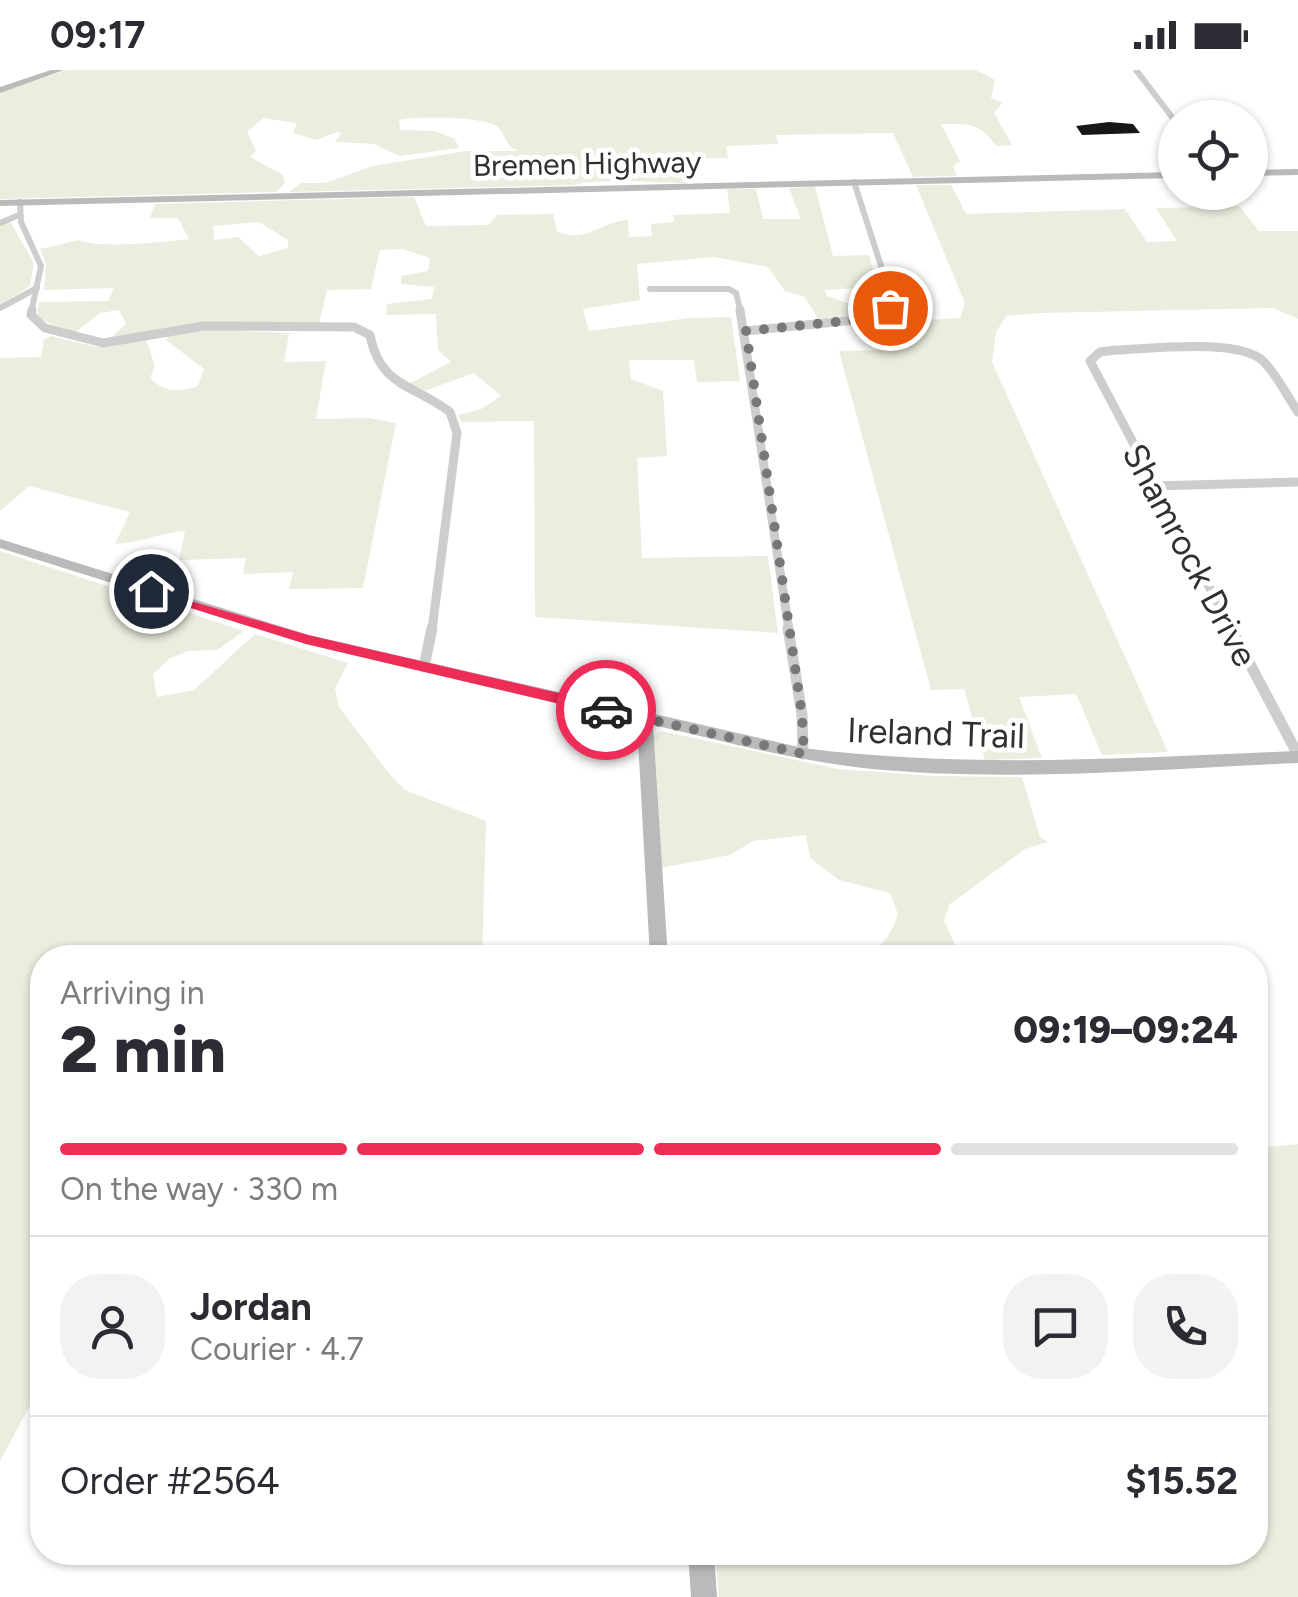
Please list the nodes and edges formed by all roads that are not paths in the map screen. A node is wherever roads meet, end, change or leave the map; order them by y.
1 (60, 70) edge
2 (1136, 70) edge
3 (0, 90) edge
4 (1158, 100) edge
5 (1298, 172) edge
6 (1268, 173) edge
7 (1158, 175) edge
8 (854, 182) junction
9 (0, 203) edge
10 (19, 209) junction
11 (0, 223) edge
12 (37, 288) junction
13 (650, 289) dead end
14 (0, 308) edge
15 (746, 331) junction
16 (1298, 412) edge
17 (1298, 482) edge
18 (1152, 486) junction
19 (0, 543) edge
20 (424, 667) junction
21 (645, 718) junction
22 (804, 754) junction
23 (1298, 756) edge
24 (658, 945) edge
25 (702, 1565) edge
26 (704, 1597) edge

1 - 3 main road
2 - 4 street
5 - 6 main road
7 - 8 main road, Bremen Highway
8 - 10 main road, Bremen Highway
8 - 15 street
9 - 10 main road, Bremen Highway
10 - 11 street
10 - 12 street
12 - 14 street
12 - 20 street
13 - 15 street
15 - 22 street
16 - 18 street, Shamrock Drive
17 - 18 street
18 - 23 street, Shamrock Drive
19 - 20 main road, Ireland Trail
20 - 21 main road, Ireland Trail
21 - 22 main road, Ireland Trail
21 - 24 main road
22 - 23 main road, Ireland Trail
25 - 26 main road

